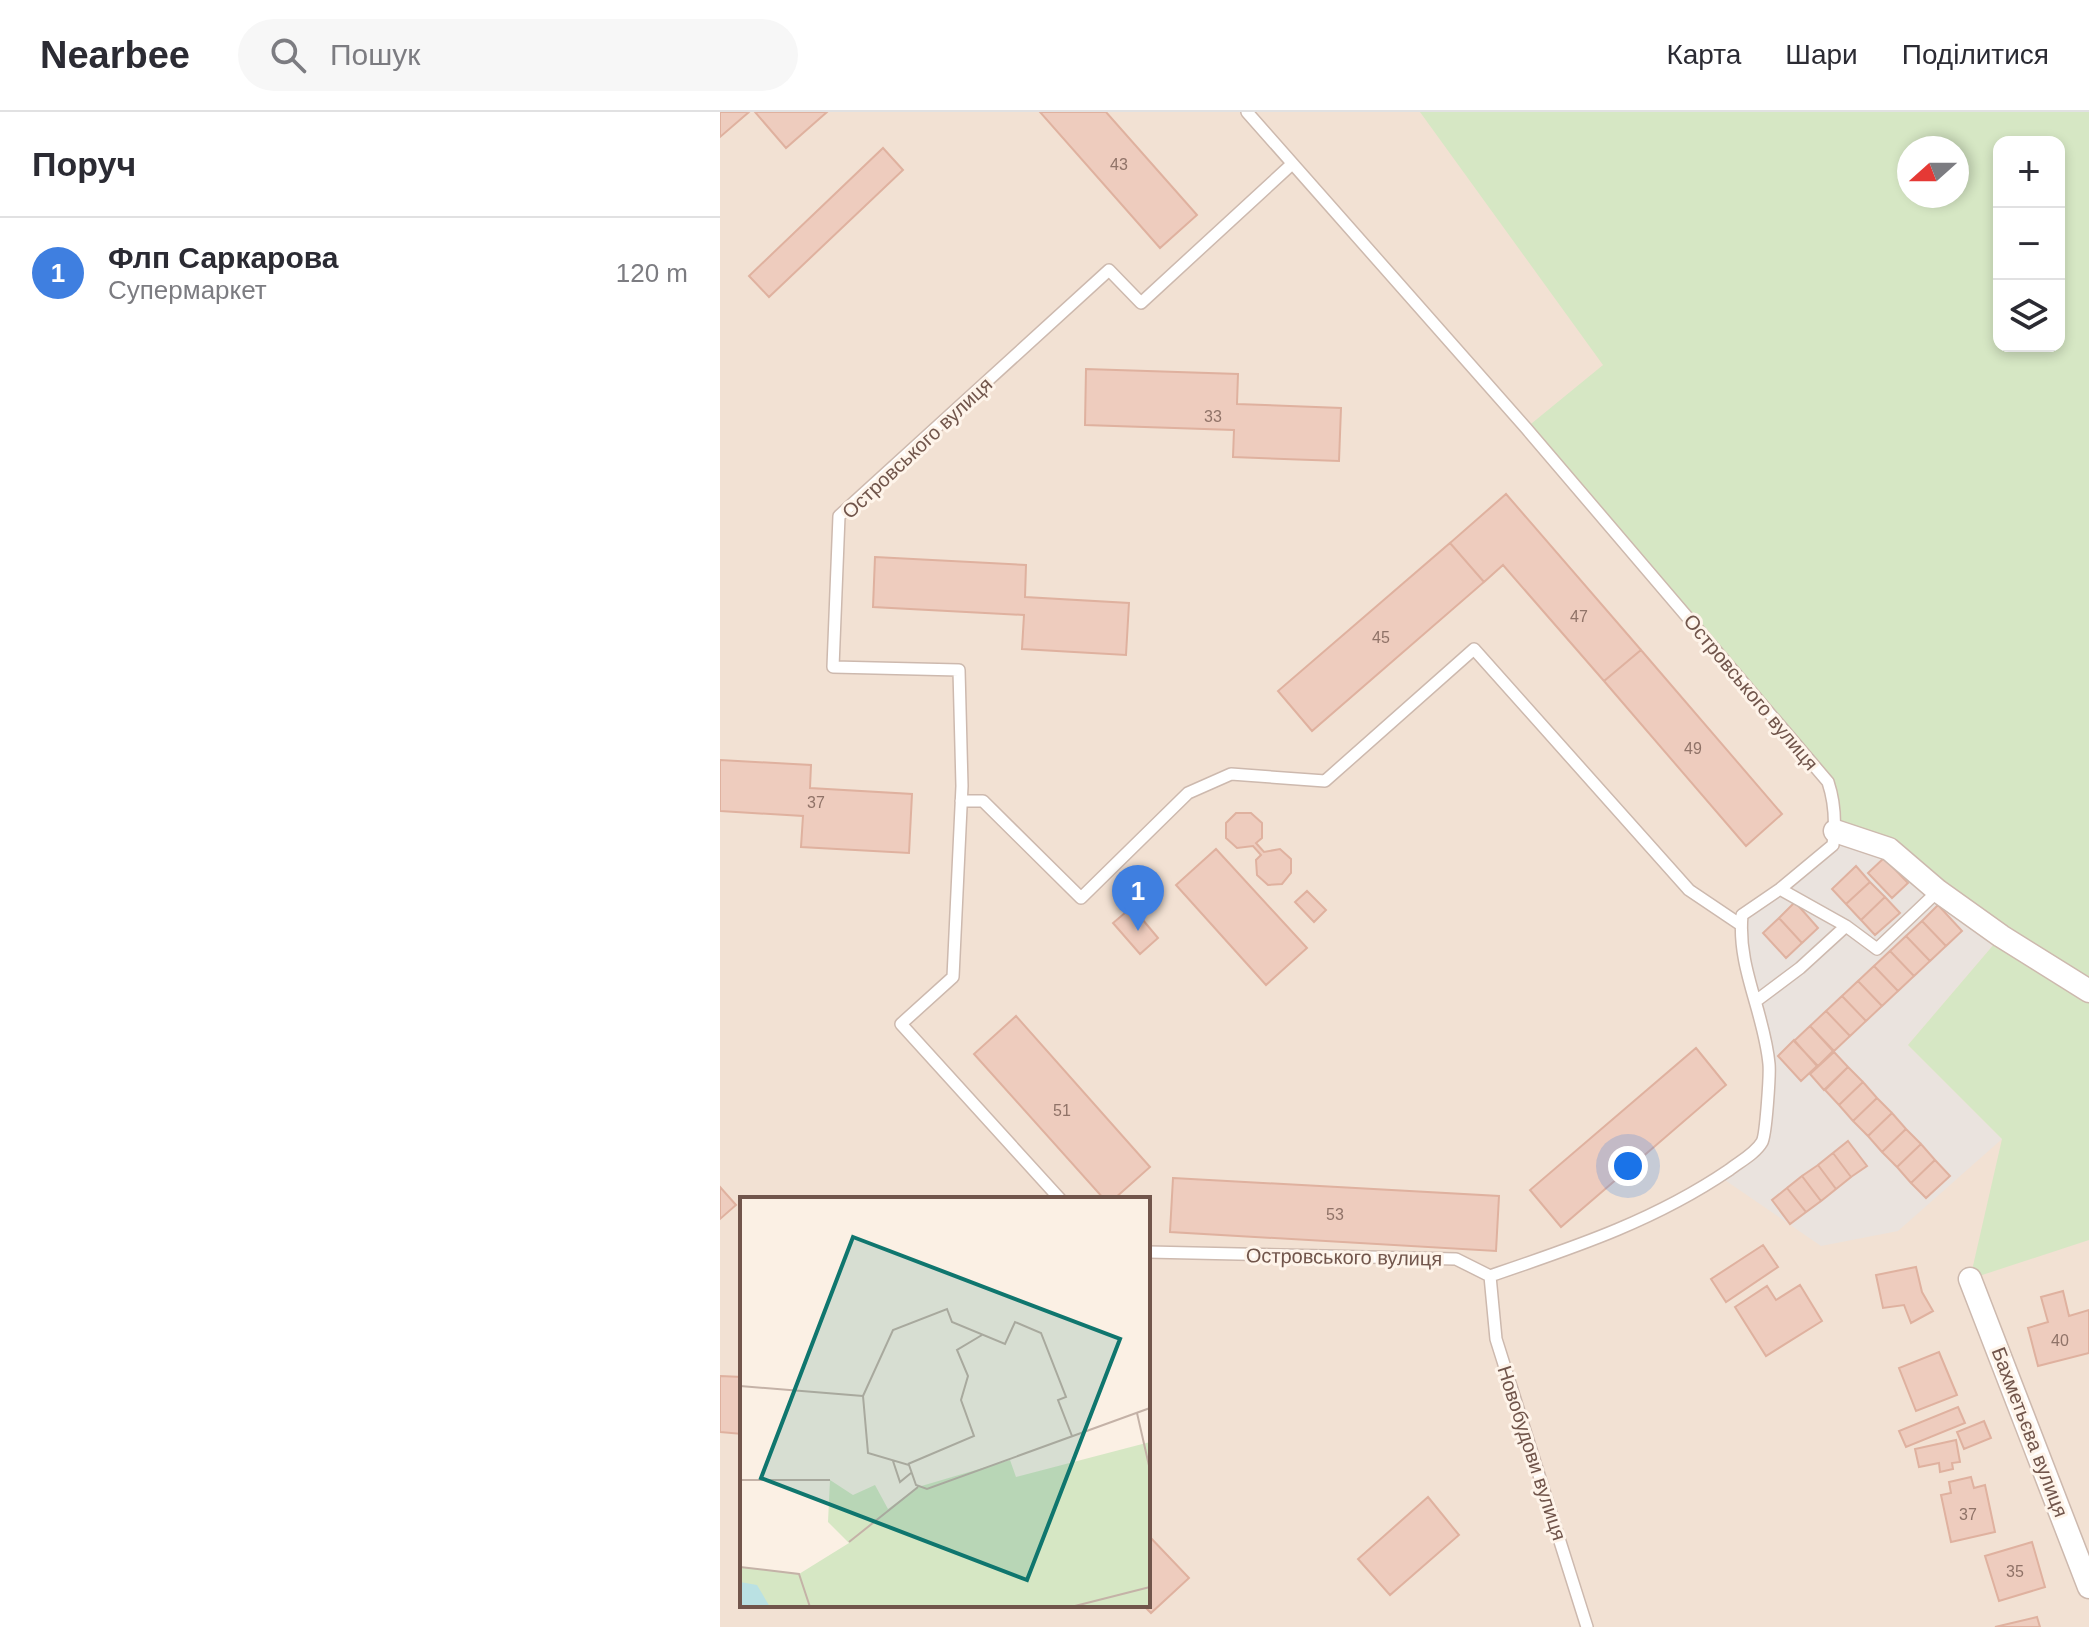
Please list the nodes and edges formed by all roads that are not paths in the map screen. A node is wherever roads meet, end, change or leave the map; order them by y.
1 (1247, 112) edge
2 (1292, 164) junction
3 (961, 801) junction
4 (1835, 831) junction
5 (1780, 889) junction
6 (1938, 891) junction
7 (1741, 925) junction
8 (1846, 926) junction
9 (2089, 991) edge
10 (1756, 1001) junction
11 (1058, 1197) edge
12 (1150, 1252) edge
13 (1490, 1276) junction
14 (1970, 1279) dead end
15 (2089, 1587) edge
16 (1587, 1627) edge

1 - 2 lane, Островського вулиця
2 - 3 lane, Островського вулиця
2 - 4 lane, Островського вулиця
3 - 7 lane
3 - 11 lane, Островського вулиця
4 - 5 lane
4 - 6 street
5 - 7 lane
5 - 8 lane
6 - 8 lane
6 - 9 street
7 - 10 lane
8 - 10 lane
10 - 13 lane
12 - 13 lane, Островського вулиця
13 - 16 lane, Новобудови вулиця
14 - 15 street, Бахметьєва вулиця

